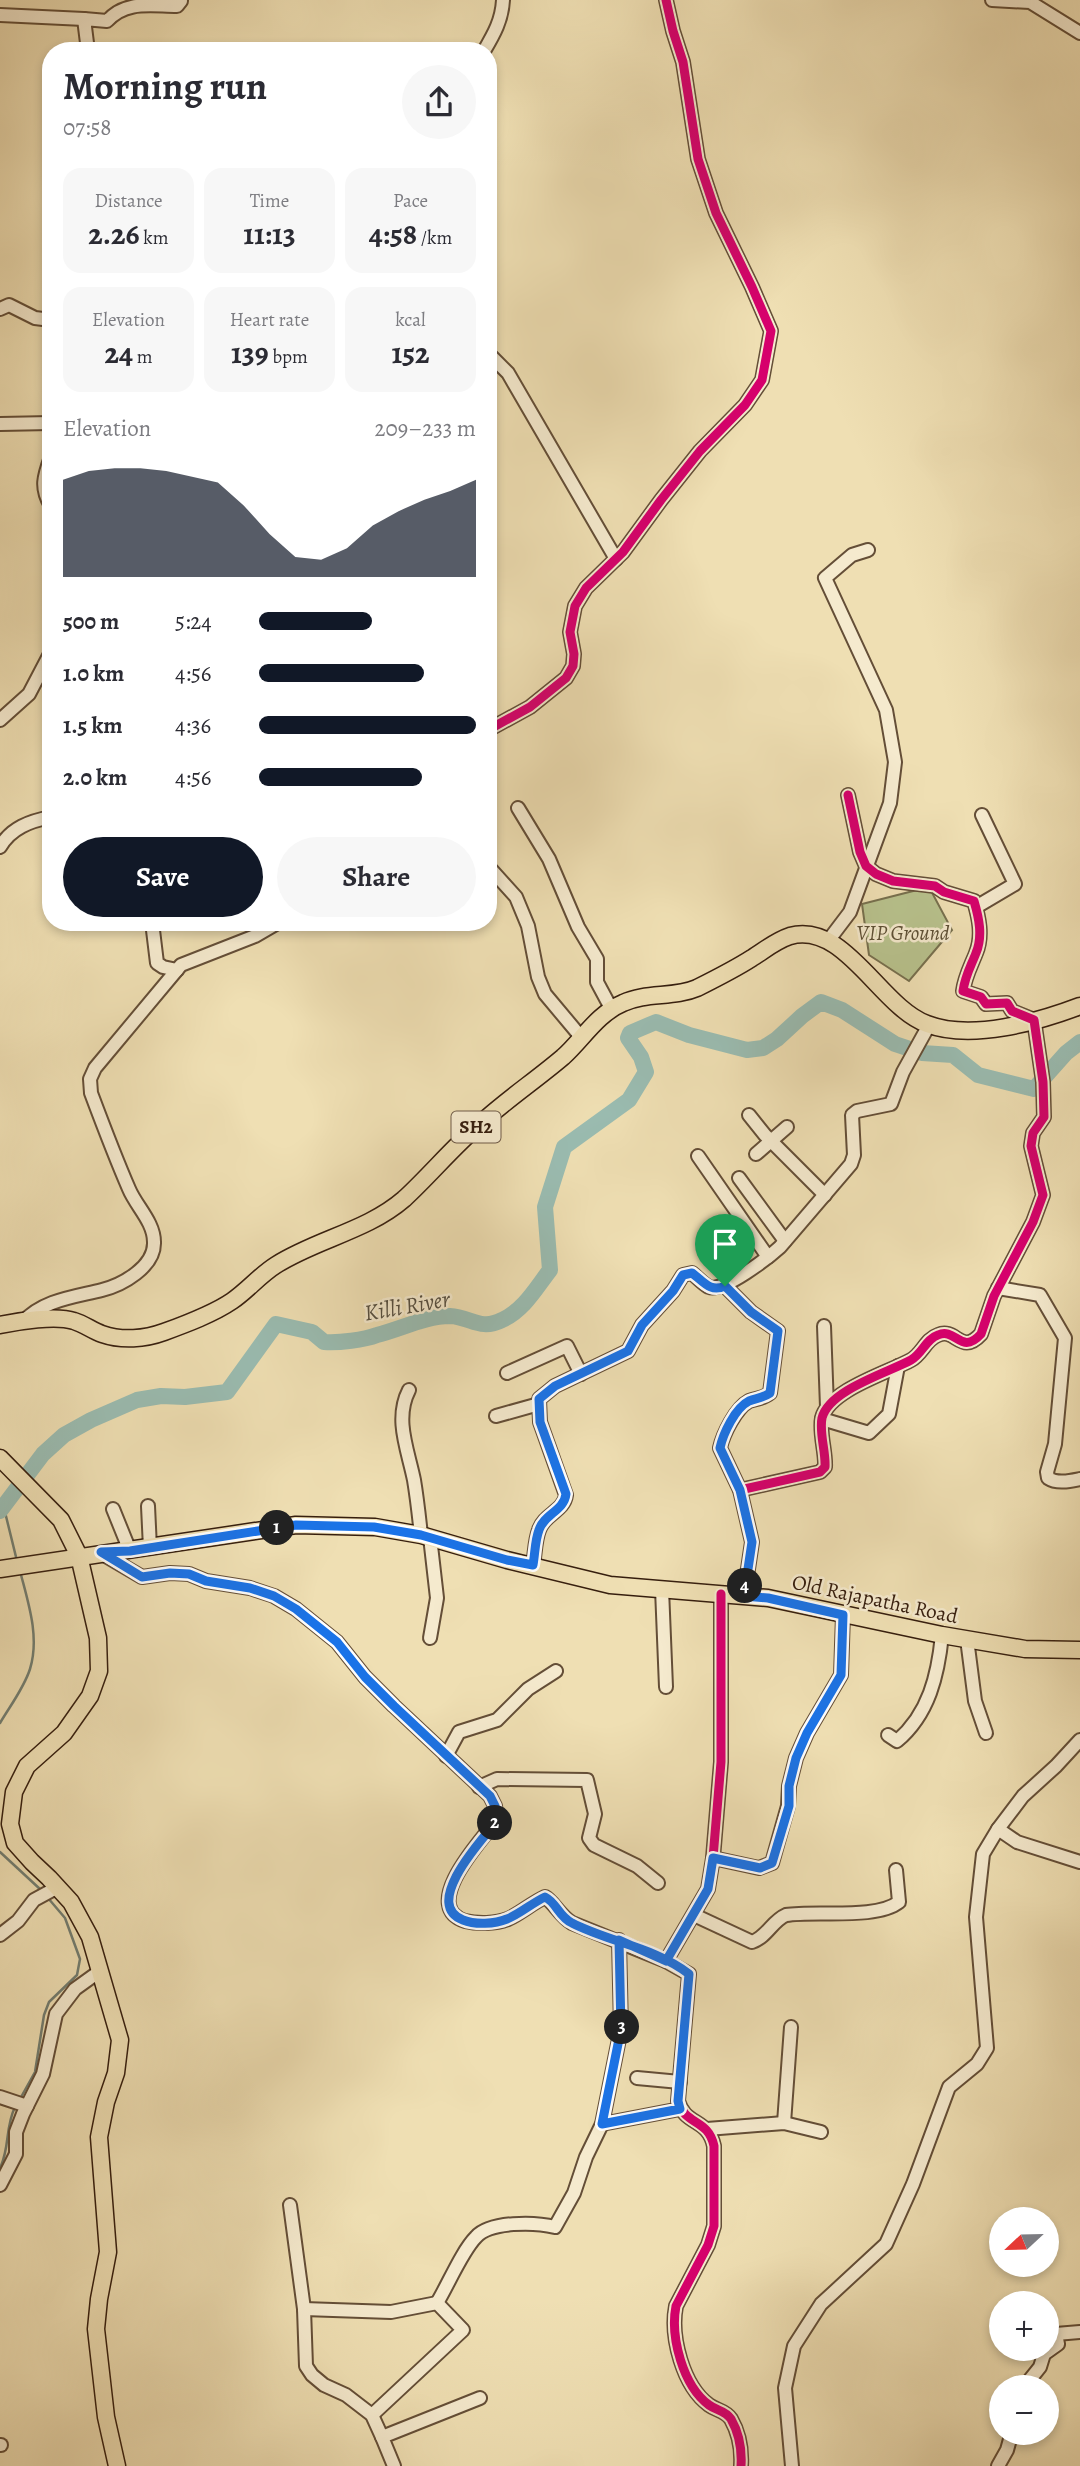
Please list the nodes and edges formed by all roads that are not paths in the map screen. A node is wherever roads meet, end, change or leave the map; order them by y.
1 (503, 0) edge
2 (666, 0) edge
3 (992, 0) edge
4 (181, 1) edge
5 (125, 3) edge
6 (0, 15) edge
7 (84, 19) junction
8 (1080, 33) edge
9 (87, 42) edge
10 (489, 42) edge
11 (0, 309) edge
12 (42, 319) edge
13 (497, 362) edge
14 (0, 424) edge
15 (42, 424) edge
16 (868, 550) dead end
17 (616, 559) junction
18 (42, 669) edge
19 (0, 720) edge
20 (497, 725) edge
21 (848, 795) dead end
22 (518, 808) dead end
23 (982, 815) dead end
24 (42, 818) edge
25 (0, 847) edge
26 (866, 866) junction
27 (497, 876) edge
28 (976, 907) junction
29 (153, 931) edge
30 (264, 931) edge
31 (828, 941) junction
32 (177, 970) junction
33 (1080, 1006) edge
34 (612, 1010) junction
35 (1034, 1020) junction
36 (929, 1025) junction
37 (581, 1037) junction
38 (749, 1115) dead end
39 (787, 1127) dead end
40 (770, 1140) junction
41 (756, 1154) dead end
42 (698, 1156) dead end
43 (739, 1178) dead end
44 (825, 1195) junction
45 (785, 1241) junction
46 (768, 1257) junction
47 (725, 1286) junction
48 (998, 1288) junction
49 (23, 1322) junction
50 (0, 1325) edge
51 (824, 1326) dead end
52 (898, 1366) junction
53 (507, 1373) dead end
54 (582, 1374) junction
55 (409, 1390) dead end
56 (539, 1404) junction
57 (825, 1413) junction
58 (496, 1416) dead end
59 (5, 1462) edge
60 (1080, 1479) edge
61 (740, 1490) junction
62 (148, 1506) dead end
63 (113, 1509) dead end
64 (425, 1536) junction
65 (150, 1548) junction
66 (130, 1551) junction
67 (101, 1552) junction
68 (79, 1556) junction
69 (533, 1565) junction
70 (5, 1569) edge
71 (662, 1589) junction
72 (720, 1594) junction
73 (744, 1596) junction
74 (843, 1615) junction
75 (942, 1635) junction
76 (430, 1638) dead end
77 (967, 1639) junction
78 (1080, 1650) edge
79 (556, 1671) dead end
80 (666, 1687) dead end
81 (986, 1733) dead end
82 (888, 1735) dead end
83 (1080, 1740) edge
84 (446, 1756) junction
85 (479, 1787) junction
86 (5, 1826) edge
87 (998, 1829) junction
88 (713, 1858) junction
89 (1080, 1862) edge
90 (896, 1870) dead end
91 (658, 1883) dead end
92 (58, 1887) junction
93 (694, 1915) junction
94 (0, 1934) edge
95 (619, 1940) junction
96 (666, 1961) junction
97 (100, 1971) junction
98 (791, 2027) dead end
99 (637, 2078) dead end
100 (680, 2082) junction
101 (5, 2098) edge
102 (27, 2106) junction
103 (680, 2109) junction
104 (784, 2123) junction
105 (602, 2124) junction
106 (707, 2129) junction
107 (821, 2132) dead end
108 (6, 2160) edge
109 (0, 2185) edge
110 (290, 2205) dead end
111 (437, 2303) junction
112 (304, 2309) junction
113 (1080, 2332) edge
114 (1034, 2375) edge
115 (480, 2398) dead end
116 (372, 2414) junction
117 (382, 2437) junction
118 (1009, 2445) edge
119 (117, 2466) edge
120 (394, 2466) edge
121 (741, 2466) edge
122 (792, 2466) edge
123 (998, 2466) edge

1 - 10 street
2 - 17 street
3 - 8 street
4 - 5 street
5 - 7 street
6 - 7 street
7 - 9 street
11 - 12 street
13 - 17 street
14 - 15 street
16 - 26 street
17 - 20 street
18 - 19 street
21 - 26 street
22 - 34 street
23 - 28 street
24 - 25 street
26 - 28 street
26 - 31 street
27 - 37 street
28 - 35 street
29 - 32 street
30 - 32 street
31 - 34 main road, SH2
31 - 36 main road, SH2
32 - 49 street
33 - 35 main road, SH2
34 - 37 main road, SH2
35 - 36 main road, SH2
35 - 48 street
36 - 44 street
37 - 49 main road, SH2
38 - 40 street
39 - 40 street
40 - 41 street
40 - 44 street
42 - 46 street
43 - 45 street
44 - 45 street
45 - 46 street
46 - 47 street
47 - 54 street
47 - 61 street
48 - 52 street
48 - 60 street
49 - 50 main road, SH2
51 - 57 street
52 - 57 street
52 - 57 street
53 - 54 street
54 - 56 street
55 - 64 street
56 - 58 street
56 - 69 street
57 - 61 street
59 - 68 main road
61 - 73 street
62 - 65 street
63 - 66 street
64 - 65 main road, Old Rajapatha Road
64 - 69 main road, Old Rajapatha Road
64 - 76 street
65 - 66 main road, Old Rajapatha Road
66 - 67 main road, Old Rajapatha Road
67 - 68 main road, Old Rajapatha Road
67 - 84 street
68 - 70 main road, Old Rajapatha Road
68 - 86 main road
69 - 71 main road, Old Rajapatha Road
71 - 72 main road, Old Rajapatha Road
71 - 80 street
72 - 73 main road, Old Rajapatha Road
72 - 88 street
73 - 74 main road, Old Rajapatha Road
74 - 75 main road, Old Rajapatha Road
74 - 88 street
75 - 77 main road, Old Rajapatha Road
75 - 82 street
77 - 78 main road, Old Rajapatha Road
77 - 81 street
79 - 84 street
83 - 87 street
84 - 85 street
85 - 91 street
85 - 95 street
86 - 92 main road
87 - 89 street
87 - 122 street
88 - 93 street
90 - 93 street
92 - 94 street
92 - 97 main road
93 - 96 street
95 - 96 street
95 - 105 street
96 - 100 street
97 - 102 street
97 - 119 main road
98 - 104 street
99 - 100 street
100 - 103 street
101 - 102 street
102 - 108 street
103 - 105 street
103 - 106 street
104 - 106 street
104 - 107 street
105 - 111 street
106 - 121 street
108 - 109 street
110 - 112 street
111 - 112 street
111 - 116 street
112 - 116 street
113 - 114 street
115 - 117 street
116 - 117 street
117 - 120 street
118 - 123 street

